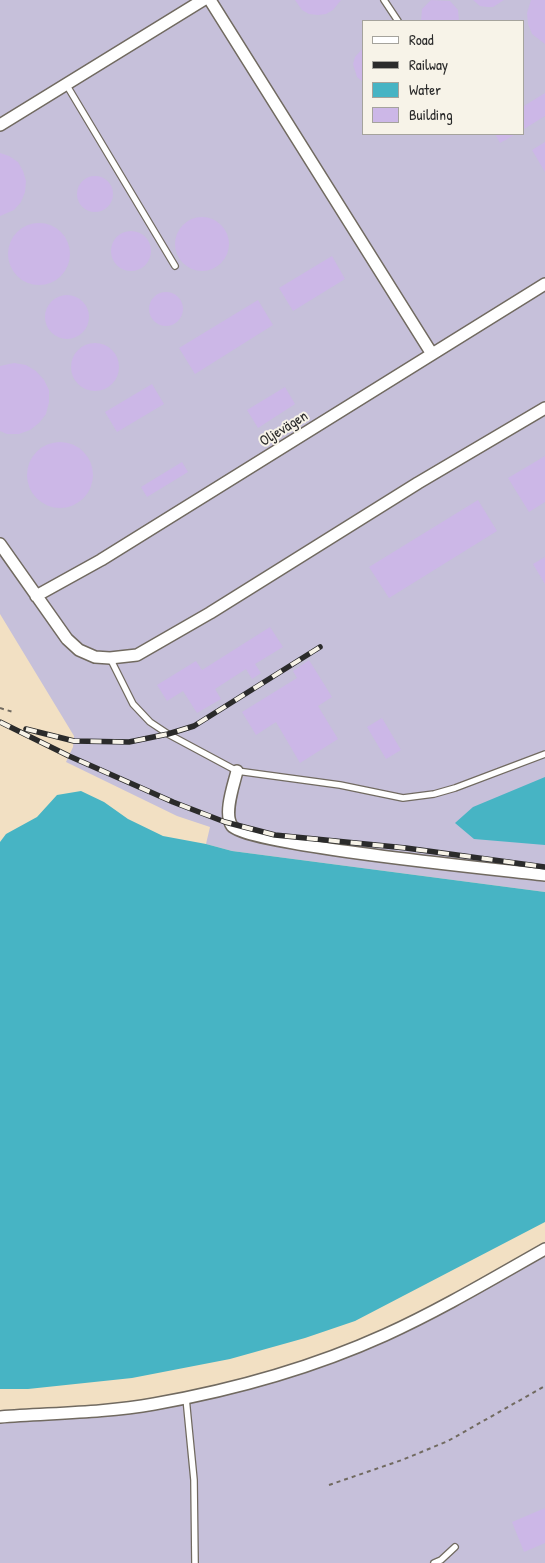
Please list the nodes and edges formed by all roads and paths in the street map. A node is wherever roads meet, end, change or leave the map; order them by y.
1 (204, 0) edge
2 (210, 0) edge
3 (384, 0) edge
4 (397, 20) edge
5 (66, 84) junction
6 (0, 125) edge
7 (175, 266) dead end
8 (545, 284) edge
9 (432, 354) junction
10 (545, 408) edge
11 (0, 544) edge
12 (36, 596) junction
13 (110, 658) junction
14 (0, 708) edge
15 (13, 712) dead end
16 (545, 754) edge
17 (237, 770) junction
18 (545, 875) edge
19 (545, 1249) edge
20 (545, 1386) edge
21 (186, 1398) junction
22 (0, 1417) edge
23 (329, 1485) dead end
24 (455, 1547) dead end
25 (195, 1563) edge
26 (434, 1563) edge

1 - 5 street
2 - 9 street
3 - 4 lane
5 - 6 street
5 - 7 lane
8 - 9 street, Oljevägen
9 - 12 street, Oljevägen
10 - 13 street
11 - 12 street
12 - 13 street
13 - 17 lane
14 - 15 path
16 - 17 lane
17 - 18 street
19 - 21 street
20 - 23 path
21 - 22 street
21 - 25 lane
24 - 26 lane

